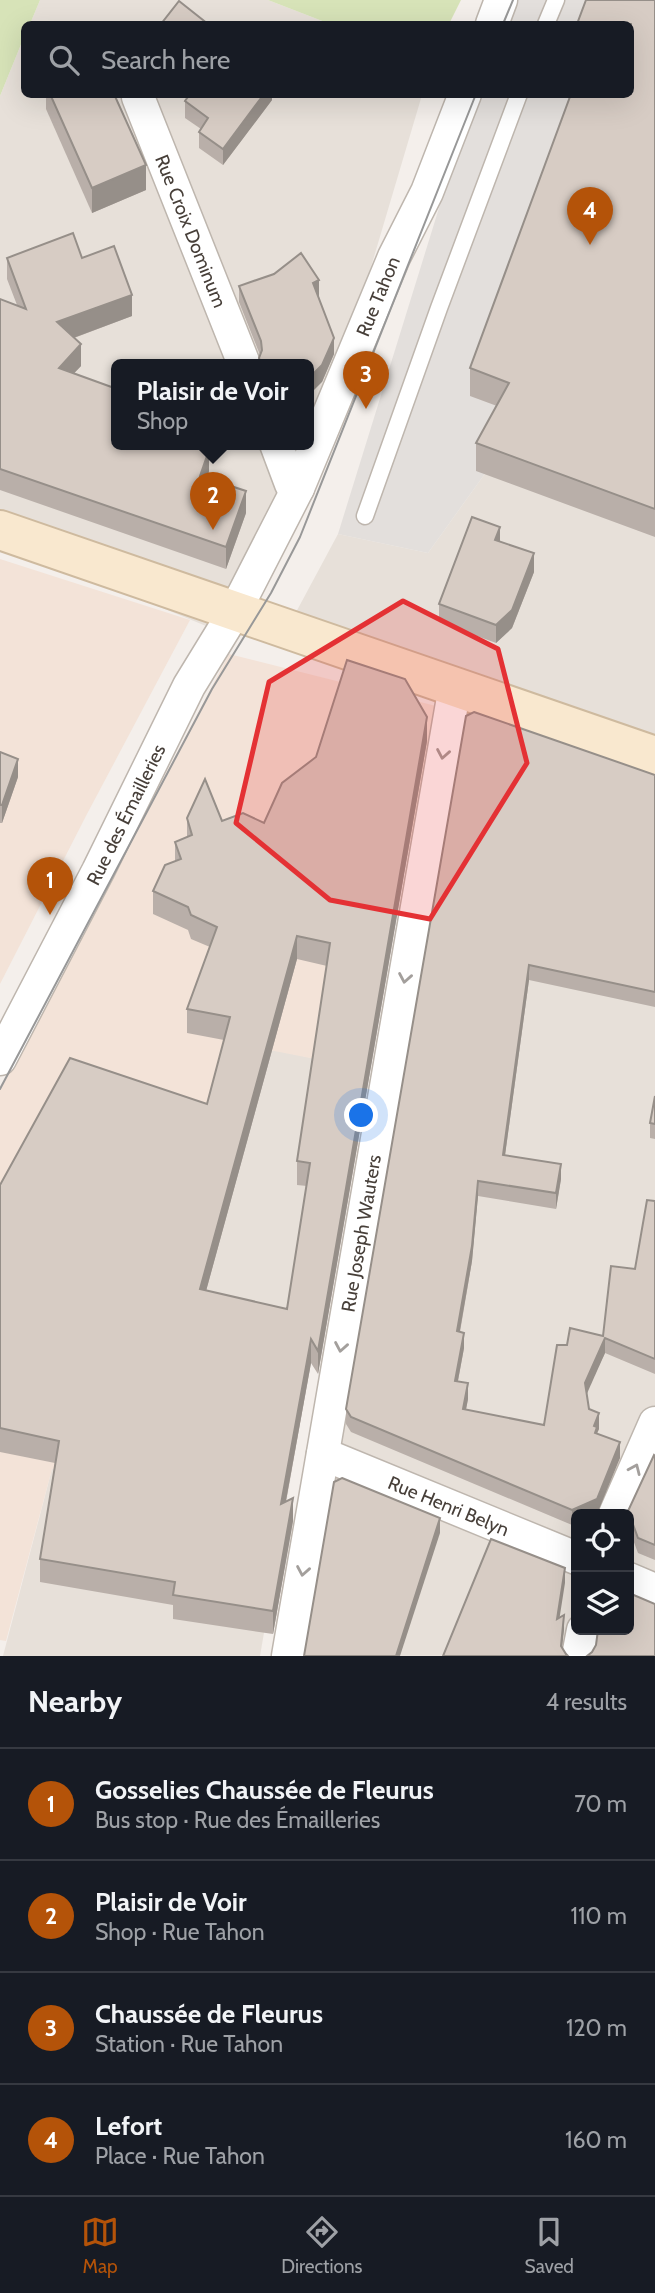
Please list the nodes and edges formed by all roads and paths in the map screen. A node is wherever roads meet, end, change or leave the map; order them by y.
1 (501, 0) edge
2 (556, 0) edge
3 (493, 21) edge
4 (547, 21) edge
5 (138, 98) edge
6 (463, 98) edge
7 (518, 98) edge
8 (242, 359) edge
9 (278, 450) edge
10 (299, 488) junction
11 (365, 516) dead end
12 (0, 530) edge
13 (235, 611) junction
14 (455, 687) junction
15 (655, 756) edge
16 (0, 1059) edge
17 (655, 1423) edge
18 (323, 1454) junction
19 (617, 1509) edge
20 (571, 1556) edge
21 (634, 1581) edge
22 (655, 1590) edge
23 (582, 1635) edge
24 (288, 1656) edge
25 (578, 1656) edge

1 - 3 street
2 - 4 lane
5 - 8 street, Rue Croix Dominum
6 - 10 street, Rue Tahon
7 - 11 lane
9 - 10 street
10 - 13 street, Rue Tahon
12 - 13 main road
13 - 14 main road
13 - 16 street, Rue des Émailleries
14 - 15 main road
14 -> 18 street, Rue Joseph Wauters
19 -> 17 street
18 - 20 street, Rue Henri Belyn
18 -> 24 street, Rue Joseph Wauters
21 - 22 street
23 - 25 street

